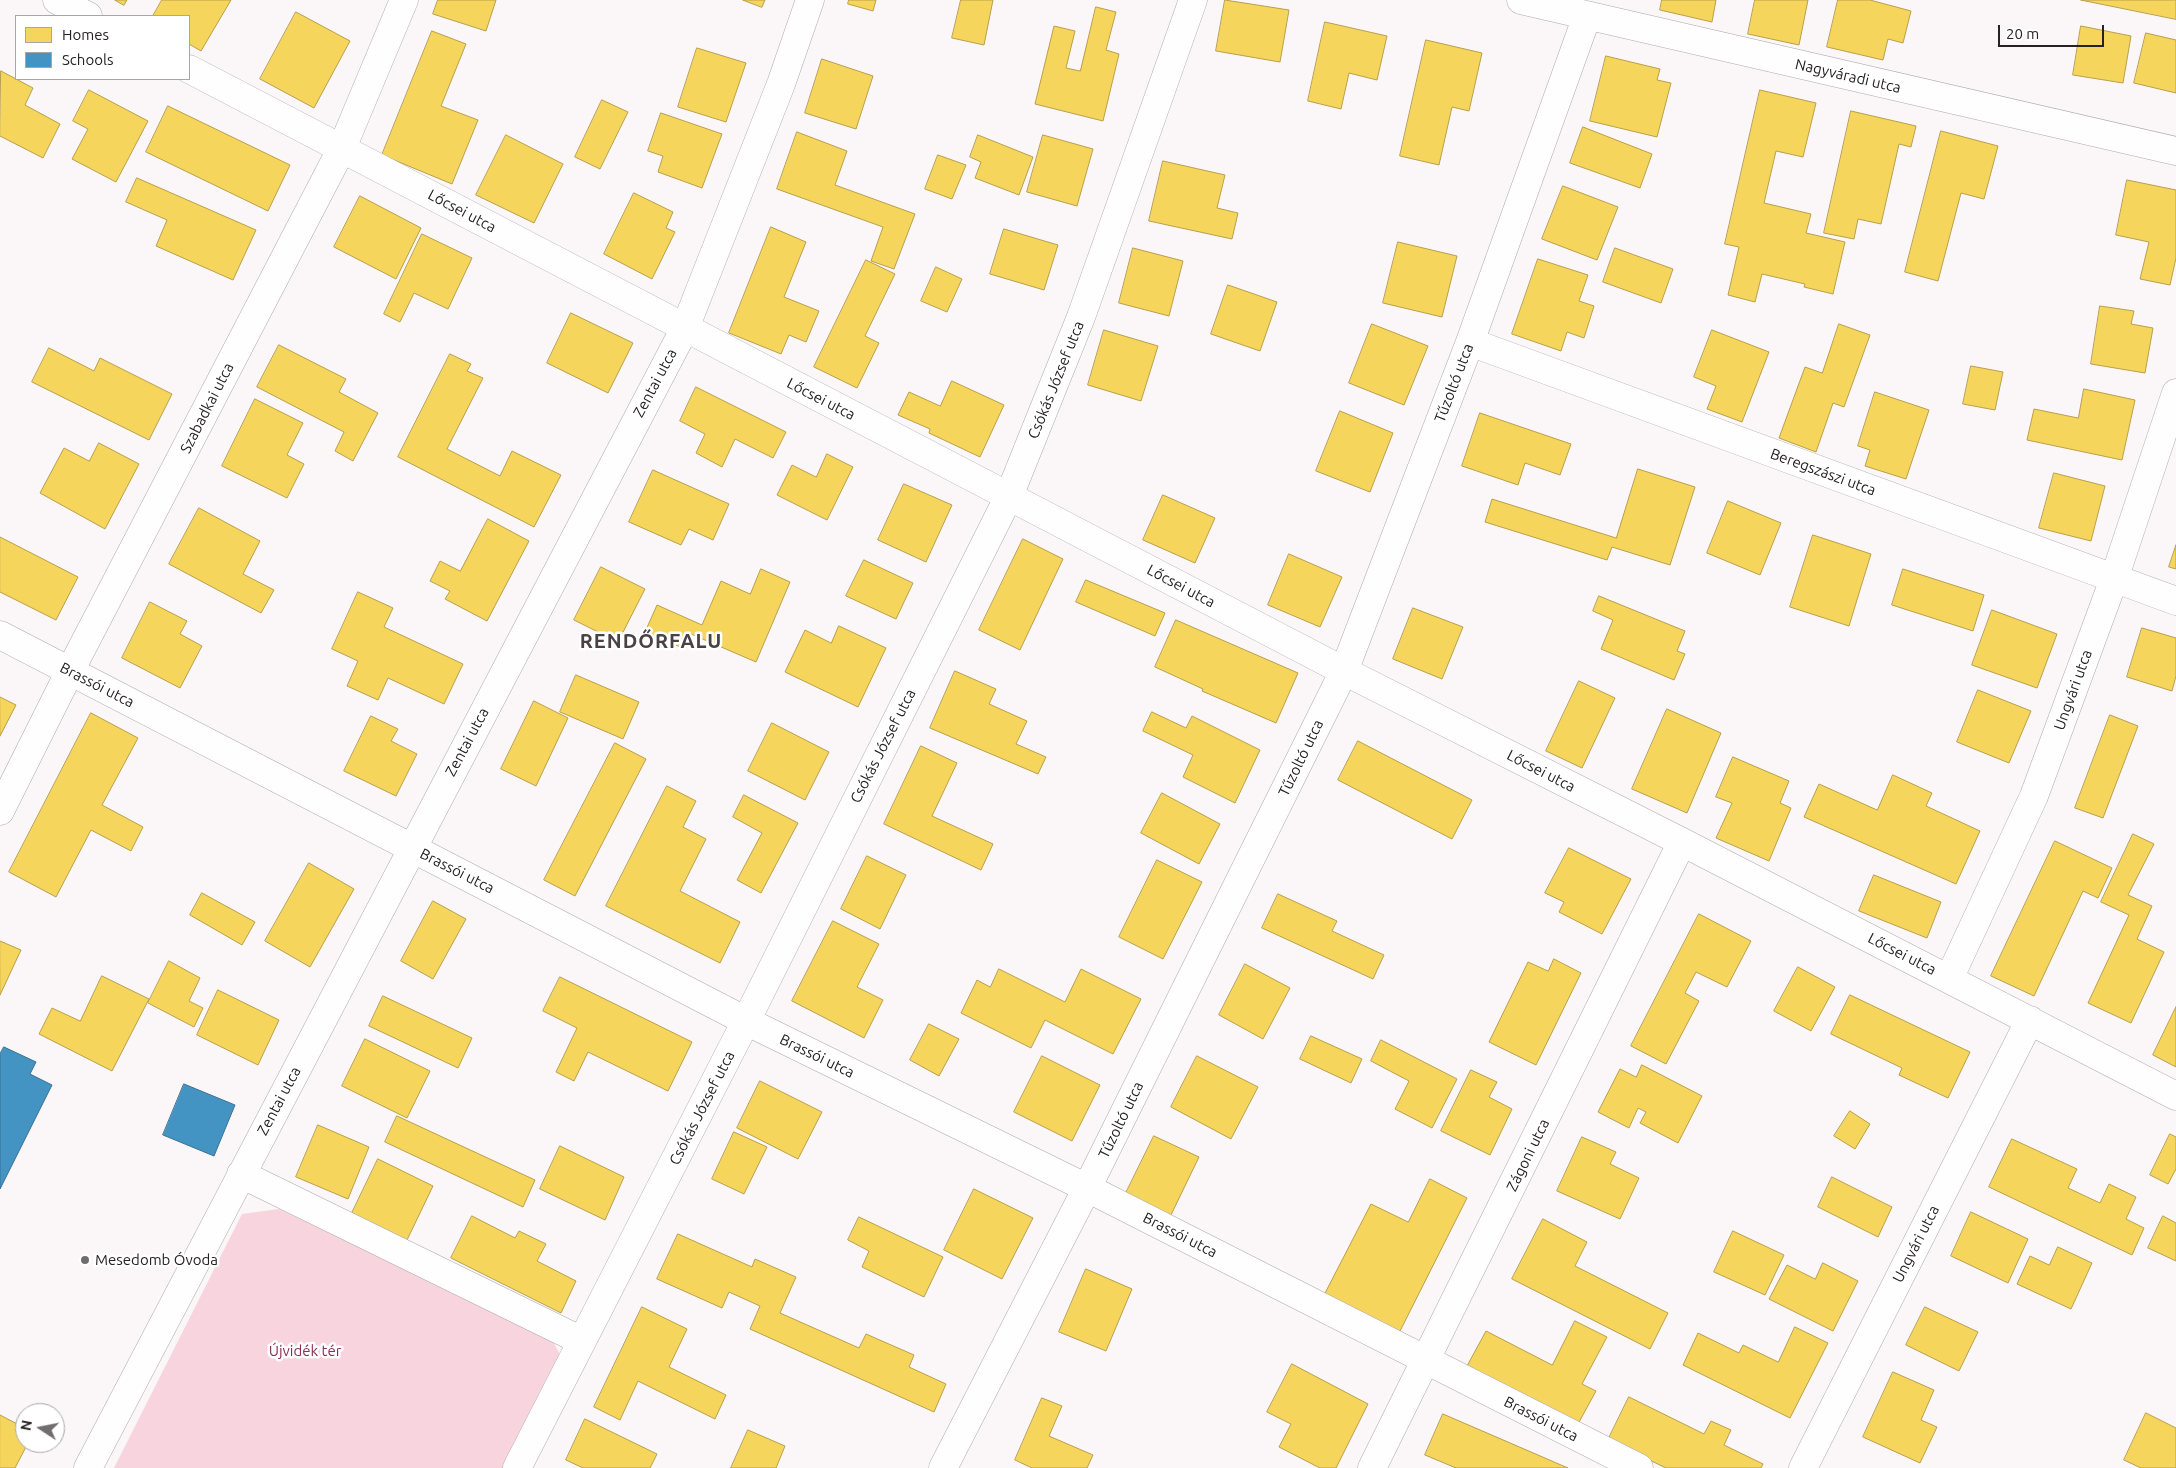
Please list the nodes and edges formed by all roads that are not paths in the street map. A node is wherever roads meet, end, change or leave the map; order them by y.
1 (57, 0) edge
2 (404, 0) edge
3 (810, 0) edge
4 (1193, 0) edge
5 (1520, 0) edge
6 (86, 15) edge
7 (1587, 16) junction
8 (190, 70) edge
9 (342, 148) junction
10 (2176, 151) edge
11 (684, 328) junction
12 (1470, 342) junction
13 (2176, 393) edge
14 (1009, 496) junction
15 (2114, 579) junction
16 (2176, 601) edge
17 (0, 635) edge
18 (70, 671) junction
19 (1344, 671) junction
20 (0, 811) edge
21 (1682, 842) junction
22 (411, 848) junction
23 (1949, 978) junction
24 (2030, 1020) junction
25 (746, 1021) junction
26 (2176, 1096) edge
27 (241, 1174) junction
28 (1087, 1188) junction
29 (582, 1341) junction
30 (1427, 1360) junction
31 (88, 1468) edge
32 (517, 1468) edge
33 (944, 1468) edge
34 (1372, 1468) edge
35 (1638, 1468) edge
36 (1803, 1468) edge

1 - 6 street
2 - 9 street, Szabadkai utca
3 - 11 street, Zentai utca
4 - 14 street, Csókás József utca
5 - 7 street, Nagyváradi utca
7 - 10 street, Nagyváradi utca
7 - 12 street, Tűzoltó utca
8 - 9 street, Lőcsei utca
9 - 11 street, Lőcsei utca
9 - 18 street, Szabadkai utca
11 - 14 street, Lőcsei utca
11 - 22 street, Zentai utca
12 - 15 street, Beregszászi utca
12 - 19 street, Tűzoltó utca
13 - 15 street, Ungvári utca
14 - 19 street, Lőcsei utca
14 - 25 street, Csókás József utca
15 - 16 street, Beregszászi utca
15 - 23 street, Ungvári utca
17 - 18 street, Brassói utca
18 - 20 street, Szabadkai utca
18 - 22 street, Brassói utca
19 - 21 street, Lőcsei utca
19 - 28 street, Tűzoltó utca
21 - 23 street, Lőcsei utca
21 - 30 street, Zágoni utca
22 - 25 street, Brassói utca
22 - 27 street, Zentai utca
23 - 24 street, Lőcsei utca
24 - 26 street, Lőcsei utca
24 - 36 street, Ungvári utca
25 - 28 street, Brassói utca
25 - 29 street, Csókás József utca
27 - 29 street
27 - 31 street, Zentai utca
28 - 30 street, Brassói utca
28 - 33 street, Tűzoltó utca
29 - 32 street, Csókás József utca
30 - 34 street, Zágoni utca
30 - 35 street, Brassói utca

